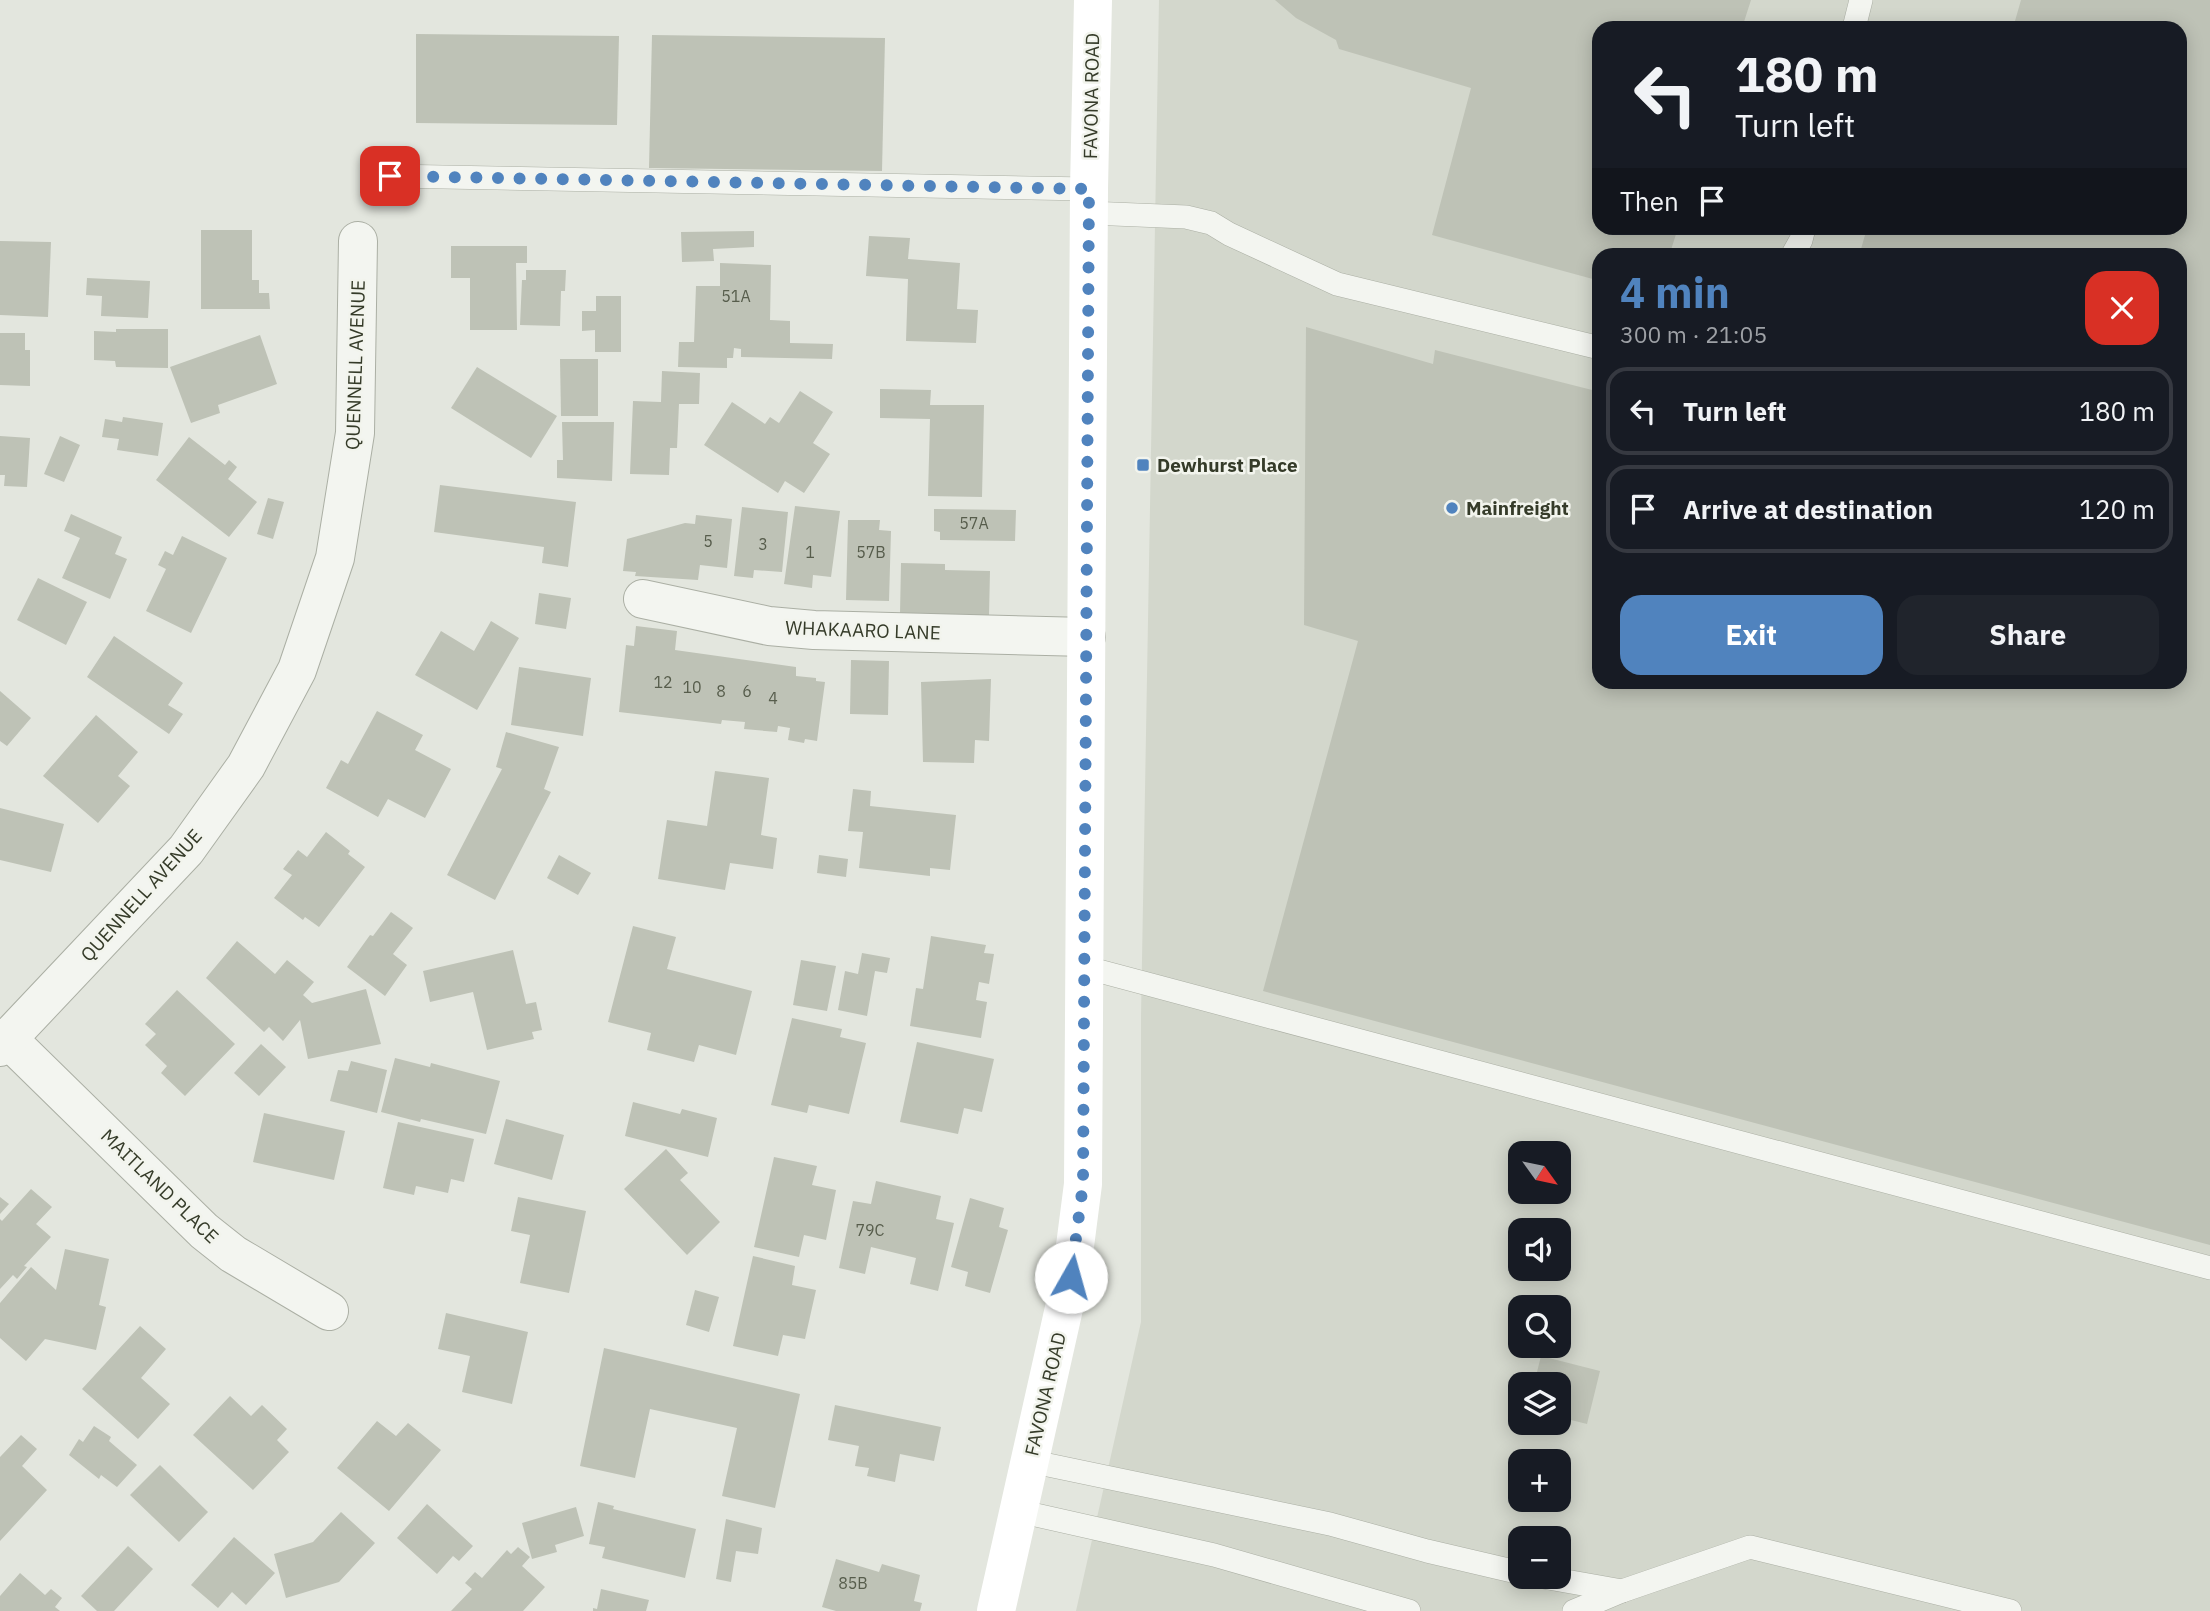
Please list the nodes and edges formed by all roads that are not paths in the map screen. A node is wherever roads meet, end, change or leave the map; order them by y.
1 (1093, 0) edge
2 (1861, 0) edge
3 (1856, 21) edge
4 (390, 176) dead end
5 (1089, 201) junction
6 (358, 241) dead end
7 (1592, 346) edge
8 (643, 599) dead end
9 (1086, 637) junction
10 (1084, 967) junction
11 (4, 1043) edge
12 (2210, 1268) edge
13 (329, 1311) dead end
14 (1030, 1461) junction
15 (1018, 1511) junction
16 (1508, 1570) edge
17 (1571, 1582) edge
18 (1622, 1591) junction
19 (996, 1611) edge
20 (1409, 1611) edge
21 (1574, 1611) edge
22 (2010, 1611) edge

1 - 5 main road, FAVONA ROAD
2 - 3 lane
4 - 5 lane
5 - 7 lane
5 - 9 main road, FAVONA ROAD
6 - 11 street, QUENNELL AVENUE
8 - 9 street, WHAKAARO LANE
9 - 10 main road, FAVONA ROAD
10 - 12 lane
10 - 14 main road, FAVONA ROAD
11 - 13 street, MAITLAND PLACE
14 - 15 main road, FAVONA ROAD
14 - 16 lane
15 - 19 main road, FAVONA ROAD
15 - 20 lane
17 - 18 lane
18 - 21 lane
18 - 22 lane

